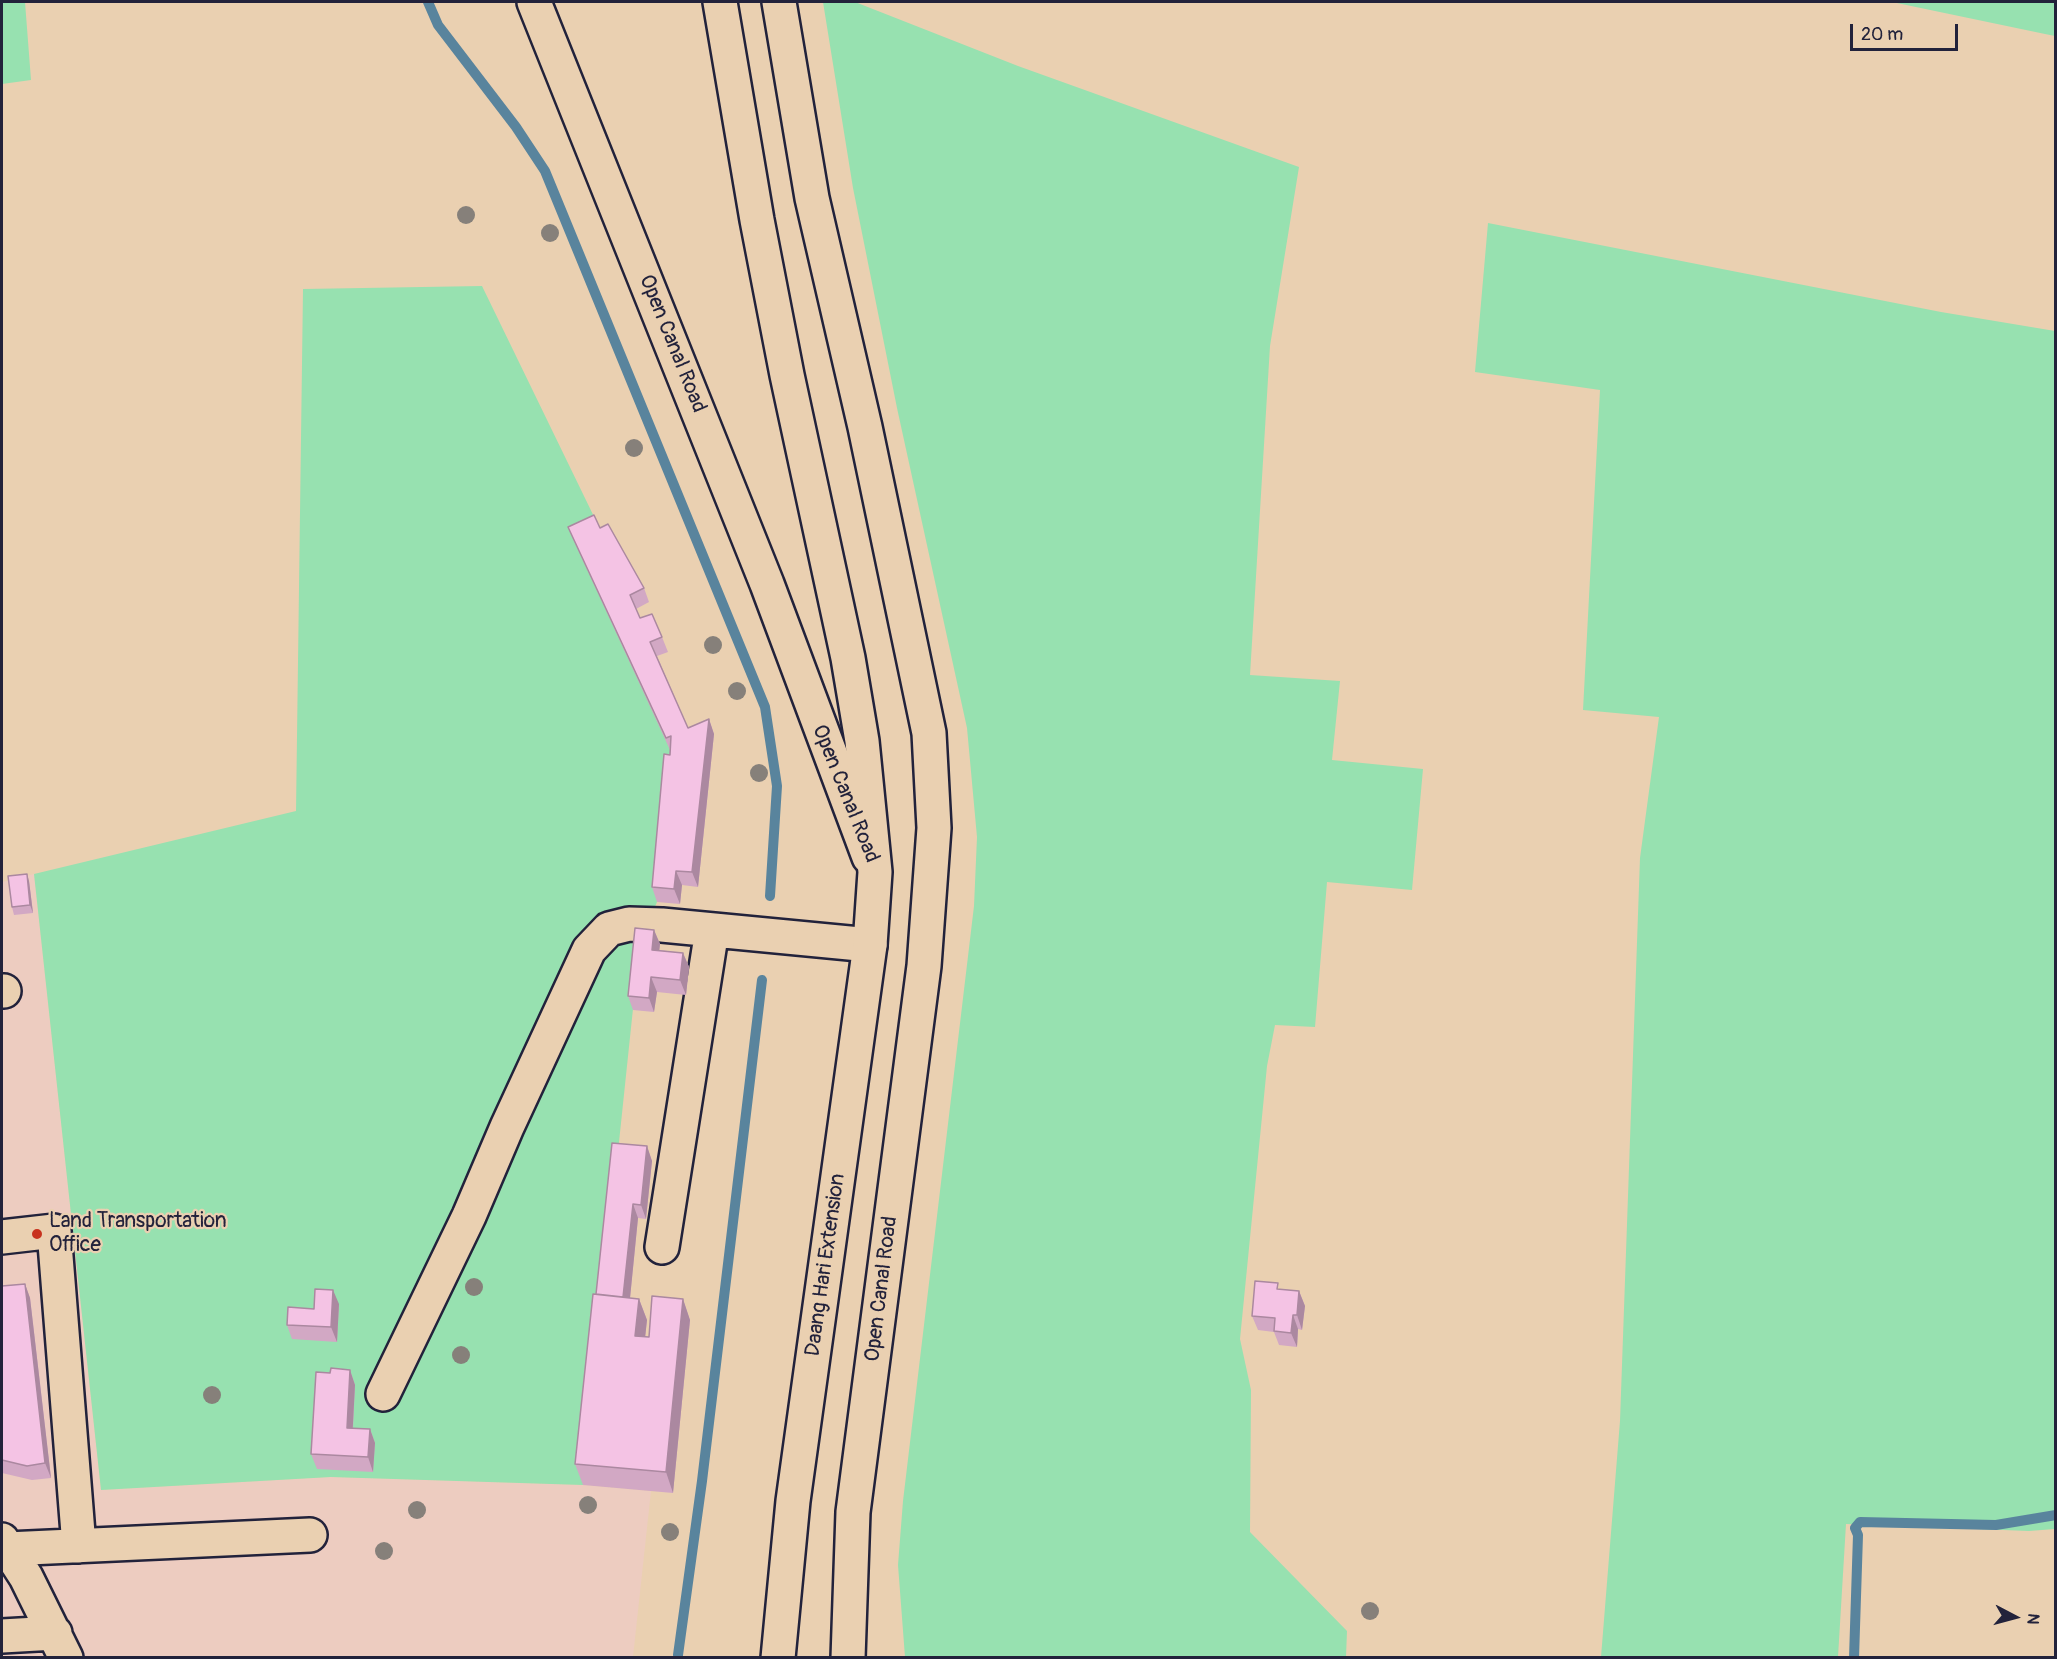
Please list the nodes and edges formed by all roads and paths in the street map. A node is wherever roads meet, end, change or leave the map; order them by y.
1 (534, 2) edge
2 (720, 2) edge
3 (779, 2) edge
4 (875, 872) junction
5 (712, 930) junction
6 (870, 945) junction
7 (2, 1237) edge
8 (662, 1247) dead end
9 (383, 1394) dead end
10 (310, 1535) dead end
11 (4, 1545) edge
12 (79, 1546) junction
13 (2, 1636) edge
14 (60, 1645) edge
15 (778, 1658) edge
16 (848, 1658) edge

1 - 4 main road, Open Canal Road
2 - 4 main road, Open Canal Road
3 - 16 main road, Open Canal Road
4 - 6 main road, Daang Hari Extension
5 - 6 main road
5 - 8 main road
5 - 9 main road
6 - 15 main road, Daang Hari Extension
7 - 12 main road
10 - 12 main road
11 - 12 main road
11 - 14 main road
13 - 14 main road

